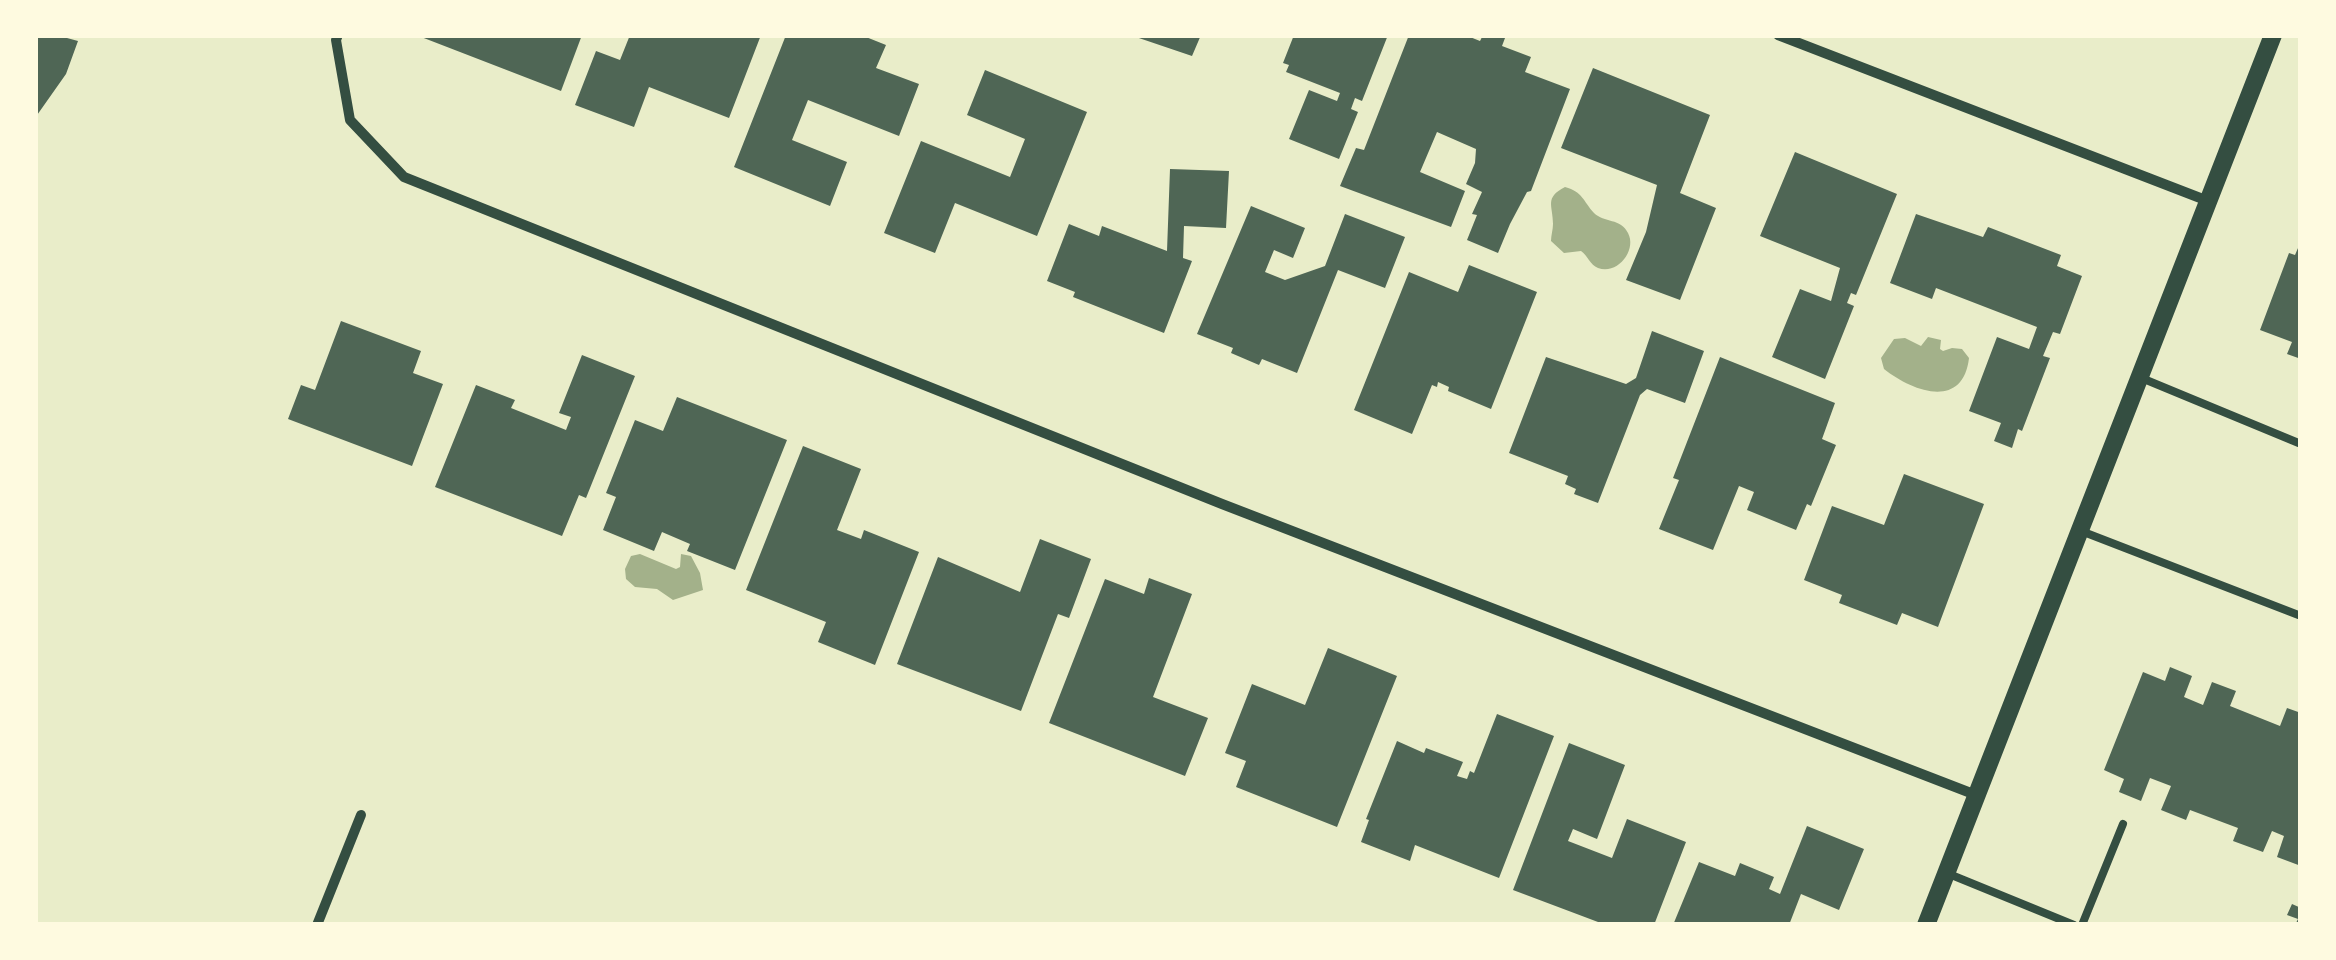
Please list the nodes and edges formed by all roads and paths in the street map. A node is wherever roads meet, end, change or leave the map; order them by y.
1 (338, 35) edge
2 (1778, 35) edge
3 (2272, 35) edge
4 (2208, 201) junction
5 (2138, 376) junction
6 (2301, 444) edge
7 (2078, 530) junction
8 (2301, 616) edge
9 (1976, 795) junction
10 (360, 815) dead end
11 (2123, 824) dead end
12 (1946, 873) junction
13 (317, 925) edge
14 (1926, 925) edge
15 (2074, 925) edge
16 (2082, 925) edge

1 - 9 street
2 - 4 street
3 - 4 street
4 - 5 street
5 - 6 lane
5 - 7 street
7 - 8 lane
7 - 9 street
9 - 12 street
10 - 13 street
11 - 16 lane
12 - 14 street
12 - 15 lane

